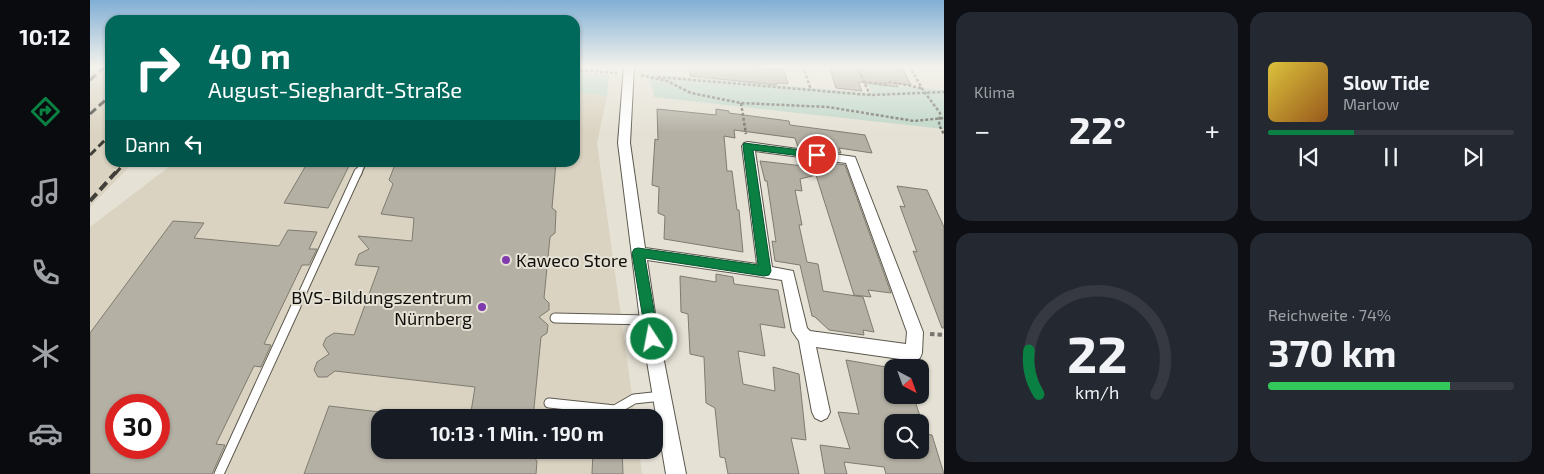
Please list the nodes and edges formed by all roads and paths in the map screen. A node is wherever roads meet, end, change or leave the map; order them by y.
1 (628, 88) edge
2 (681, 88) edge
3 (788, 88) edge
4 (867, 88) edge
5 (916, 88) edge
6 (922, 89) junction
7 (811, 90) joint
8 (944, 92) edge
9 (870, 95) junction
10 (741, 103) junction
11 (942, 118) edge
12 (944, 134) edge
13 (748, 146) junction
14 (361, 167) edge
15 (638, 253) junction
16 (764, 271) junction
17 (555, 318) dead end
18 (648, 320) junction
19 (806, 338) junction
20 (664, 396) junction
21 (549, 403) dead end
22 (821, 412) dead end
23 (219, 474) edge
24 (676, 474) edge

1 - 15 street
2 - 10 path
3 - 7 path
4 - 9 path
5 - 6 path
6 - 8 path
6 - 9 path
6 - 11 path
7 - 9 path
10 - 11 path
10 - 13 path
11 - 12 path
13 - 16 street
13 - 19 street
14 - 23 lane
15 - 16 street
15 - 18 street
16 - 19 street
17 - 18 lane
18 - 20 street
19 - 22 street
20 - 21 lane
20 - 24 street

